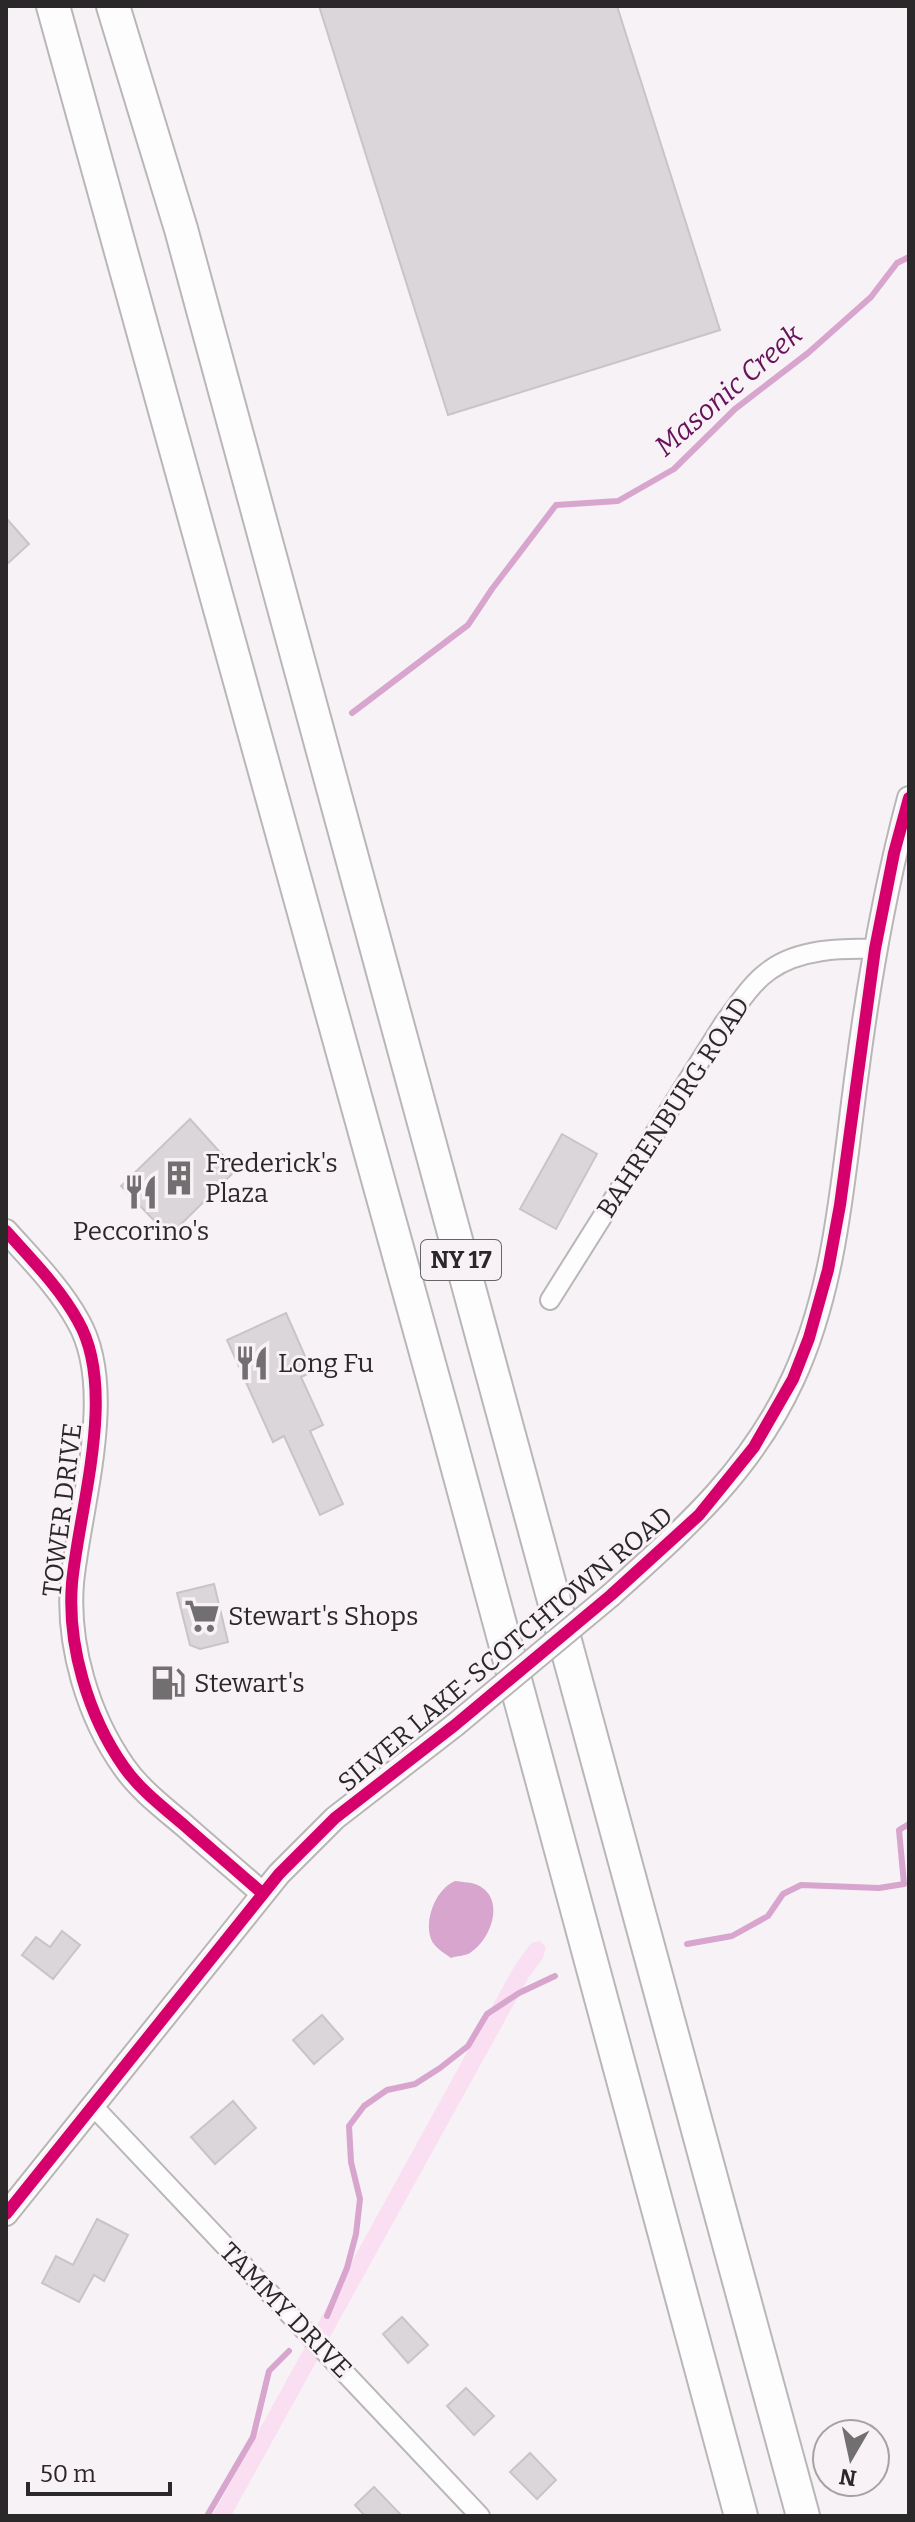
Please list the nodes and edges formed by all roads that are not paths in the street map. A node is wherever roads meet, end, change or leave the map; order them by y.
1 (53, 6) edge
2 (113, 6) edge
3 (909, 798) edge
4 (875, 949) junction
5 (6, 1231) edge
6 (550, 1300) dead end
7 (263, 1894) junction
8 (92, 2105) junction
9 (6, 2214) edge
10 (480, 2516) edge
11 (741, 2516) edge
12 (803, 2516) edge

1 - 11 highway, NY 17
2 - 12 highway, NY 17
3 - 4 street, SILVER LAKE-SCOTCHTOWN ROAD
4 - 6 street, BAHRENBURG ROAD
4 - 7 street, SILVER LAKE-SCOTCHTOWN ROAD, bridge
5 - 7 street, TOWER DRIVE
7 - 8 street, SILVER LAKE-SCOTCHTOWN ROAD
8 - 9 street, SILVER LAKE-SCOTCHTOWN ROAD
8 - 10 street, TAMMY DRIVE

